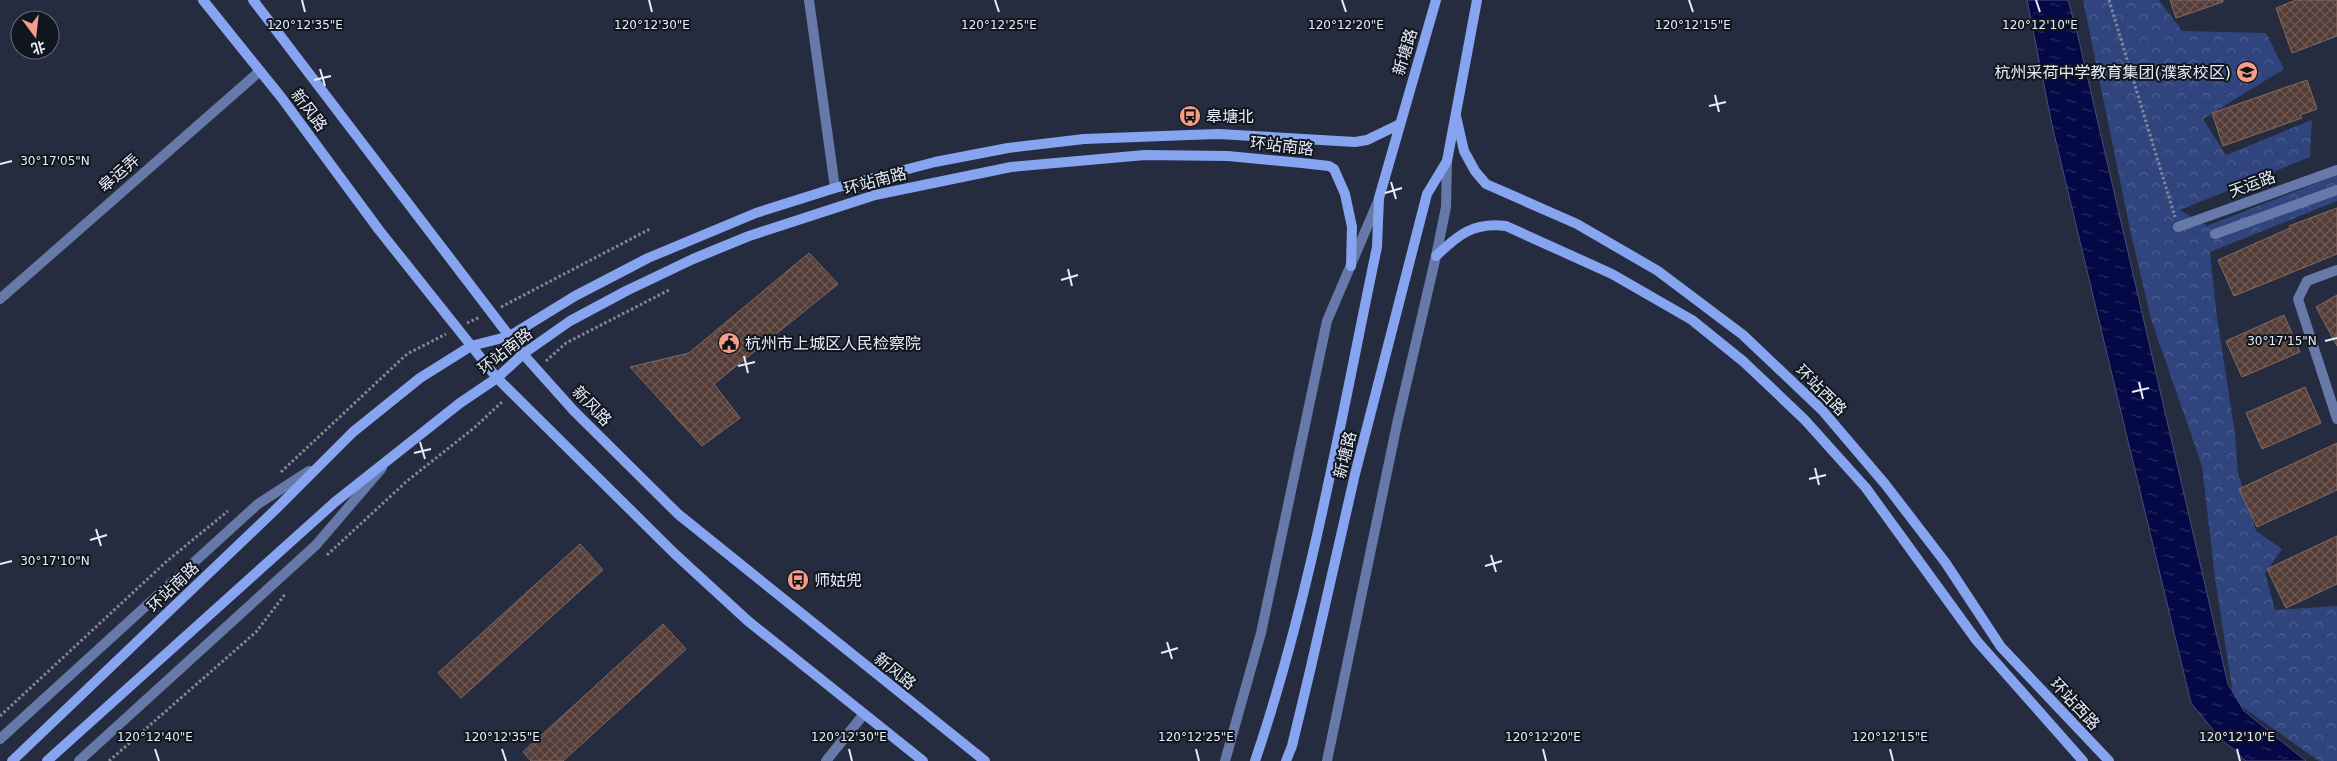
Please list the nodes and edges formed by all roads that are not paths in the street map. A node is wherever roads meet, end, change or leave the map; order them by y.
1 (203, 0) edge
2 (253, 0) edge
3 (809, 0) edge
4 (1436, 0) edge
5 (1477, 0) edge
6 (260, 71) junction
7 (1456, 116) junction
8 (1400, 124) junction
9 (1447, 161) junction
10 (2337, 170) edge
11 (834, 188) junction
12 (2337, 190) edge
13 (1379, 198) junction
14 (2178, 227) road end
15 (2215, 234) dead end
16 (1436, 256) junction
17 (1351, 266) junction
18 (2337, 270) edge
19 (0, 299) edge
20 (510, 336) junction
21 (471, 346) junction
22 (523, 354) junction
23 (497, 378) junction
24 (2337, 419) edge
25 (353, 432) junction
26 (391, 458) junction
27 (864, 714) junction
28 (0, 739) edge
29 (12, 761) edge
30 (47, 761) edge
31 (79, 761) edge
32 (826, 761) edge
33 (923, 761) edge
34 (985, 761) edge
35 (1225, 761) edge
36 (1255, 761) edge
37 (1286, 761) edge
38 (1327, 761) edge
39 (2083, 761) edge
40 (2109, 761) edge

1 - 6 main road, 新风路
2 - 20 main road, 新风路
3 - 11 street
4 - 8 main road, 新塘路
5 - 7 main road, 新塘路
6 - 19 street, 皋运弄
6 - 21 main road, 新风路
7 - 9 main road, 新塘路
7 - 40 main road, 环站西路
8 - 11 main road, 环站南路
8 - 13 main road, 新塘路
9 - 16 street, 新塘路
9 - 37 main road, 新塘路
10 - 14 street, 天运路
11 - 20 main road, 环站南路
12 - 15 street
13 - 17 street, 新塘路
13 - 36 main road, 新塘路
16 - 38 street, 新塘路
16 - 39 main road, 环站西路
17 - 22 main road, 环站南路
17 - 35 street, 新塘路
18 - 24 street
20 - 21 main road, 环站南路
20 - 22 main road, 新风路
21 - 23 main road, 新风路
21 - 25 main road, 环站南路
22 - 23 main road, 环站南路
22 - 34 main road, 新风路
23 - 26 main road, 环站南路
23 - 27 main road, 新风路
25 - 28 street, 环站南路
25 - 29 main road, 环站南路
26 - 30 main road, 环站南路
26 - 31 street, 环站南路
27 - 32 street
27 - 33 main road, 新风路

